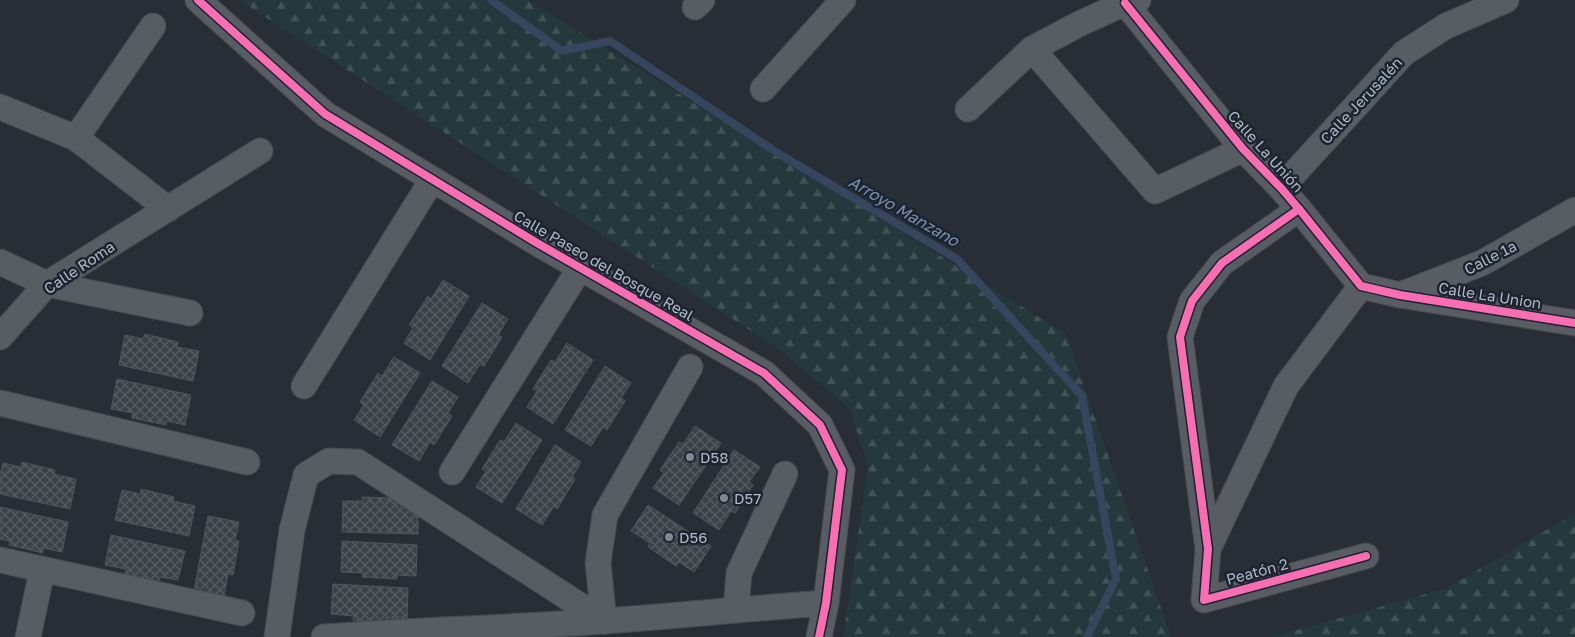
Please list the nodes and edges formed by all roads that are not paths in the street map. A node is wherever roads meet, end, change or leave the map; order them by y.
1 (198, 0) edge
2 (843, 0) edge
3 (1506, 0) edge
4 (1131, 2) edge
5 (153, 26) dead end
6 (1032, 49) junction
7 (763, 89) dead end
8 (0, 107) edge
9 (968, 109) dead end
10 (76, 138) junction
11 (1243, 149) junction
12 (260, 151) dead end
13 (432, 180) junction
14 (1281, 188) junction
15 (168, 209) junction
16 (1299, 209) junction
17 (1575, 210) edge
18 (0, 262) edge
19 (580, 268) junction
20 (47, 284) junction
21 (1361, 286) junction
22 (1400, 295) junction
23 (190, 313) dead end
24 (1575, 323) edge
25 (0, 337) edge
26 (690, 367) dead end
27 (304, 386) dead end
28 (0, 403) edge
29 (247, 462) dead end
30 (452, 472) dead end
31 (786, 474) dead end
32 (1208, 549) junction
33 (1366, 556) dead end
34 (0, 560) edge
35 (42, 571) junction
36 (826, 603) junction
37 (736, 609) junction
38 (242, 613) dead end
39 (604, 621) junction
40 (28, 637) edge
41 (277, 637) edge
42 (324, 637) edge
43 (819, 637) edge

1 - 13 street, Calle Paseo del Bosque Real
2 - 7 street
3 - 14 street, Calle Jerusalén
4 - 6 street
4 - 11 street, Calle La Unión
5 - 10 street
6 - 9 street
6 - 11 street
8 - 10 street
10 - 15 street
11 - 14 street, Calle La Unión
12 - 15 street, Calle Roma
13 - 19 street, Calle Paseo del Bosque Real
13 - 27 street
14 - 16 street, Calle La Unión
15 - 20 street, Calle Roma
16 - 21 street, Calle La Unión
16 - 32 street
17 - 22 street, Calle 1a
18 - 20 street
19 - 30 street
19 - 36 street, Calle Paseo del Bosque Real
20 - 23 street
20 - 25 street, Calle Roma
21 - 22 street
21 - 32 street
22 - 24 street, Calle La Union
26 - 39 street
28 - 29 street
31 - 37 street
32 - 33 street, Peatón 2
34 - 35 street
35 - 38 street
35 - 40 street
36 - 37 street
36 - 43 street, Calle Paseo del Bosque Real
37 - 39 street
39 - 41 street
39 - 42 street

